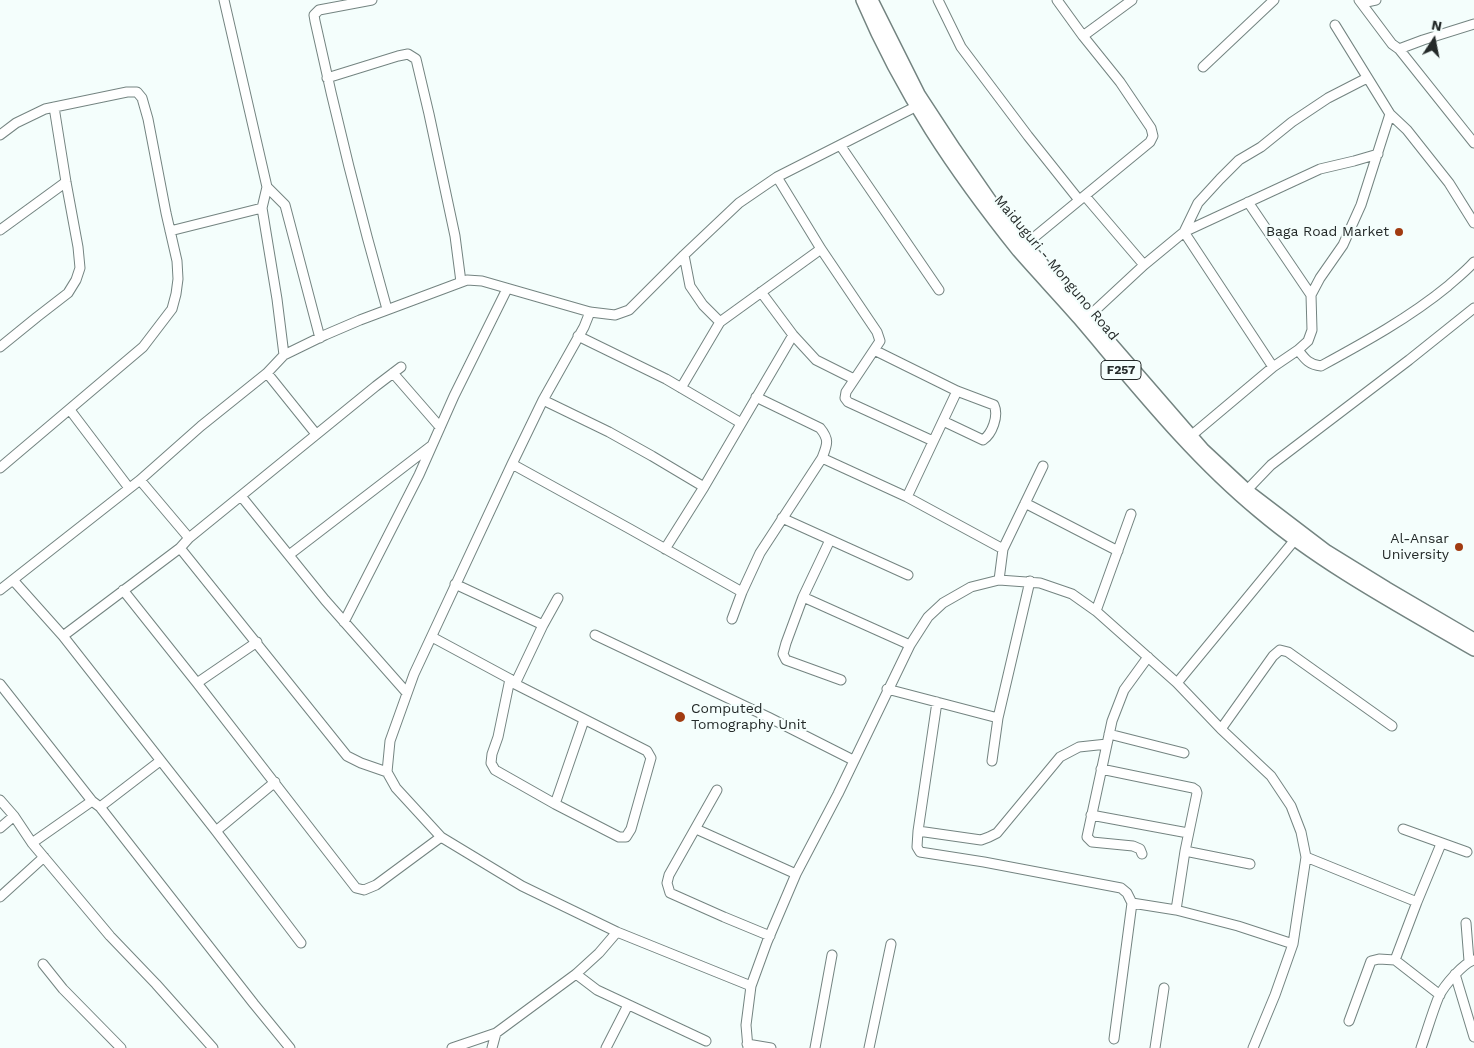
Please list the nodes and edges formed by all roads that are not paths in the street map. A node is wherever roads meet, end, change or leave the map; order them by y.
1 (224, 0) edge
2 (372, 0) edge
3 (862, 0) edge
4 (872, 0) edge
5 (938, 0) edge
6 (1057, 0) edge
7 (1132, 0) edge
8 (1274, 0) edge
9 (1376, 0) edge
10 (1360, 2) edge
11 (1474, 24) edge
12 (1335, 25) dead end
13 (1083, 36) junction
14 (1399, 50) junction
15 (1203, 67) dead end
16 (327, 78) junction
17 (1367, 78) junction
18 (54, 107) junction
19 (915, 107) junction
20 (1390, 114) junction
21 (0, 135) edge
22 (1474, 143) edge
23 (840, 145) junction
24 (1378, 154) junction
25 (777, 177) junction
26 (66, 182) junction
27 (267, 187) junction
28 (1082, 198) junction
29 (1248, 202) junction
30 (262, 208) junction
31 (1474, 224) edge
32 (0, 230) edge
33 (170, 230) junction
34 (1184, 232) junction
35 (1026, 244) junction
36 (821, 249) junction
37 (684, 256) junction
38 (1474, 262) edge
39 (1144, 265) junction
40 (461, 282) junction
41 (507, 289) junction
42 (939, 290) dead end
43 (761, 292) junction
44 (1310, 295) junction
45 (1474, 308) edge
46 (387, 310) junction
47 (590, 312) junction
48 (1088, 317) junction
49 (720, 322) junction
50 (793, 335) junction
51 (578, 336) junction
52 (320, 338) junction
53 (0, 347) edge
54 (874, 350) junction
55 (1298, 350) junction
56 (284, 355) junction
57 (401, 367) dead end
58 (1273, 367) junction
59 (267, 373) junction
60 (392, 373) junction
61 (854, 379) junction
62 (681, 388) junction
63 (957, 391) junction
64 (756, 397) junction
65 (543, 400) junction
66 (70, 410) junction
67 (942, 421) junction
68 (741, 423) junction
69 (440, 427) junction
70 (316, 434) junction
71 (1192, 436) junction
72 (933, 441) junction
73 (432, 445) junction
74 (822, 458) junction
75 (512, 464) junction
76 (1042, 466) dead end
77 (0, 468) edge
78 (140, 480) junction
79 (704, 487) junction
80 (129, 488) junction
81 (1247, 490) junction
82 (241, 496) junction
83 (907, 496) junction
84 (1025, 503) junction
85 (1132, 514) dead end
86 (782, 518) junction
87 (1298, 536) junction
88 (189, 538) junction
89 (830, 540) junction
90 (180, 548) junction
91 (665, 549) junction
92 (1003, 549) junction
93 (1118, 551) junction
94 (288, 555) junction
95 (908, 575) dead end
96 (13, 580) junction
97 (999, 580) junction
98 (1030, 581) junction
99 (455, 584) junction
100 (0, 590) edge
101 (123, 590) junction
102 (742, 592) junction
103 (803, 597) junction
104 (558, 598) dead end
105 (1096, 611) junction
106 (732, 619) dead end
107 (344, 622) junction
108 (543, 625) junction
109 (595, 635) dead end
110 (63, 636) junction
111 (432, 637) junction
112 (1474, 639) edge
113 (257, 642) junction
114 (910, 645) junction
115 (1474, 650) edge
116 (1148, 657) junction
117 (841, 680) dead end
118 (513, 682) junction
119 (197, 683) junction
120 (1177, 683) junction
121 (0, 684) edge
122 (887, 689) junction
123 (407, 693) junction
124 (937, 702) junction
125 (998, 718) junction
126 (584, 720) junction
127 (1392, 726) dead end
128 (1221, 729) junction
129 (1108, 739) junction
130 (1184, 753) dead end
131 (853, 760) junction
132 (160, 761) junction
133 (992, 761) dead end
134 (1101, 769) junction
135 (387, 772) junction
136 (275, 782) junction
137 (717, 790) dead end
138 (0, 800) edge
139 (96, 804) junction
140 (555, 804) junction
141 (1091, 815) junction
142 (14, 816) junction
143 (0, 828) edge
144 (696, 829) junction
145 (1403, 829) dead end
146 (216, 831) junction
147 (918, 831) junction
148 (1188, 834) junction
149 (441, 837) junction
150 (32, 843) junction
151 (1441, 844) junction
152 (1185, 851) junction
153 (1467, 852) dead end
154 (1142, 854) dead end
155 (44, 857) junction
156 (1306, 857) junction
157 (1250, 864) dead end
158 (796, 874) junction
159 (0, 897) edge
160 (1417, 902) junction
161 (1132, 903) junction
162 (1176, 910) junction
163 (1466, 923) dead end
164 (616, 932) junction
165 (770, 936) junction
166 (301, 943) dead end
167 (891, 944) dead end
168 (1293, 944) junction
169 (832, 955) dead end
170 (1395, 960) junction
171 (1471, 961) edge
172 (43, 964) dead end
173 (576, 974) junction
174 (1455, 974) junction
175 (751, 986) junction
176 (1164, 988) dead end
177 (1440, 994) junction
178 (628, 1005) junction
179 (1349, 1021) dead end
180 (496, 1033) junction
181 (1474, 1037) edge
182 (1114, 1039) dead end
183 (706, 1041) dead end
184 (748, 1046) edge
185 (122, 1048) edge
186 (212, 1048) edge
187 (290, 1048) edge
188 (452, 1048) edge
189 (492, 1048) edge
190 (606, 1048) edge
191 (771, 1048) edge
192 (815, 1048) edge
193 (869, 1048) edge
194 (1155, 1048) edge
195 (1253, 1048) edge
196 (1421, 1048) edge

1 - 27 street
2 - 16 street
3 - 19 main road, Maiduguri - Monguno Road / F257
4 - 35 main road, Maiduguri - Monguno Road / F257
5 - 28 street
6 - 13 street
7 - 13 street
8 - 15 street
9 - 10 street
10 - 14 street
11 - 14 street
12 - 17 street
13 - 28 street
14 - 22 street
16 - 40 street
16 - 46 street
17 - 20 street
17 - 34 street
18 - 21 street
18 - 26 street
18 - 33 street
19 - 23 street
19 - 87 main road, Maiduguri - Monguno Road / F257
20 - 24 street
20 - 31 street
23 - 25 street
23 - 42 street
24 - 29 street
24 - 44 street
25 - 36 street
25 - 37 street
26 - 32 street
26 - 53 street
27 - 30 street
27 - 52 street
28 - 35 street
28 - 39 street
29 - 34 street
29 - 44 street
30 - 33 street
30 - 56 street
33 - 66 street
34 - 39 street
34 - 58 street
35 - 48 main road, Maiduguri - Monguno Road / F257
36 - 43 street
36 - 54 street
37 - 47 street
37 - 49 street
38 - 55 street
39 - 48 street
40 - 41 street
40 - 46 street
41 - 47 street
41 - 69 street
43 - 49 street
43 - 50 street
44 - 55 street
45 - 81 street
46 - 52 street
47 - 51 street
48 - 71 main road, Maiduguri - Monguno Road / F257
49 - 62 street
50 - 61 street
50 - 64 street
51 - 62 street
51 - 65 street
52 - 56 street
54 - 61 street
54 - 63 street
55 - 58 street
56 - 59 street
57 - 60 street
58 - 71 street
59 - 70 street
59 - 78 street
60 - 69 street
60 - 70 street
61 - 72 street
62 - 68 street
63 - 67 street
63 - 67 street
64 - 68 street
64 - 74 street
65 - 75 street
65 - 79 street
66 - 77 street
66 - 80 street
67 - 72 street
68 - 79 street
69 - 73 street
70 - 82 street
71 - 81 main road, Maiduguri - Monguno Road / F257
72 - 83 street
73 - 94 street
73 - 107 street
74 - 83 street
74 - 86 street
75 - 91 street
75 - 99 street
76 - 84 street
78 - 80 street
78 - 88 street
79 - 91 street
80 - 96 street
81 - 87 main road, Maiduguri - Monguno Road / F257
82 - 88 street
82 - 94 street
83 - 92 street
84 - 92 street
84 - 93 street
85 - 93 street
86 - 89 street
86 - 102 street
87 - 112 main road, Maiduguri - Monguno Road / F257
87 - 115 main road, Maiduguri - Monguno Road / F257
87 - 120 street
88 - 90 street
89 - 95 street
89 - 103 street
90 - 101 street
90 - 113 street
91 - 102 street
92 - 97 street
93 - 105 street
94 - 107 street
96 - 100 street
96 - 110 street
97 - 98 street
97 - 114 street
98 - 105 street
98 - 125 street
99 - 108 street
99 - 111 street
101 - 110 street
101 - 119 street
102 - 106 street
103 - 114 street
103 - 117 street
104 - 108 street
105 - 116 street
107 - 123 street
108 - 118 street
109 - 131 street
110 - 132 street
111 - 118 street
111 - 123 street
113 - 119 street
113 - 135 street
114 - 122 street
116 - 120 street
116 - 129 street
118 - 126 street
118 - 140 street
119 - 136 street
120 - 128 street
121 - 139 street
122 - 124 street
122 - 131 street
123 - 135 street
124 - 125 street
124 - 147 street
125 - 133 street
126 - 140 street
126 - 140 street
127 - 128 street
128 - 156 street
129 - 130 street
129 - 134 street
129 - 147 street
131 - 158 street
132 - 139 street
132 - 146 street
134 - 141 street
134 - 148 street
135 - 149 street
136 - 146 street
136 - 149 street
137 - 144 street
138 - 142 street
139 - 150 street
139 - 187 street
141 - 148 street
141 - 154 street
142 - 143 street
142 - 150 street
144 - 158 street
144 - 165 street
145 - 151 street
146 - 166 street
147 - 161 street
148 - 152 street
149 - 164 street
150 - 155 street
151 - 153 street
151 - 160 street
152 - 157 street
152 - 162 street
155 - 159 street
155 - 186 street
156 - 160 street
156 - 168 street
158 - 165 street
160 - 170 street
161 - 162 street
161 - 182 street
162 - 168 street
163 - 171 street
164 - 173 street
164 - 175 street
165 - 175 street
167 - 193 street
168 - 195 street
169 - 192 street
170 - 177 street
170 - 179 street
171 - 174 street
172 - 185 street
173 - 178 street
173 - 180 street
174 - 177 street
174 - 181 street
175 - 184 street
176 - 194 street
177 - 196 street
178 - 183 street
178 - 190 street
180 - 188 street
180 - 189 street
184 - 191 street

